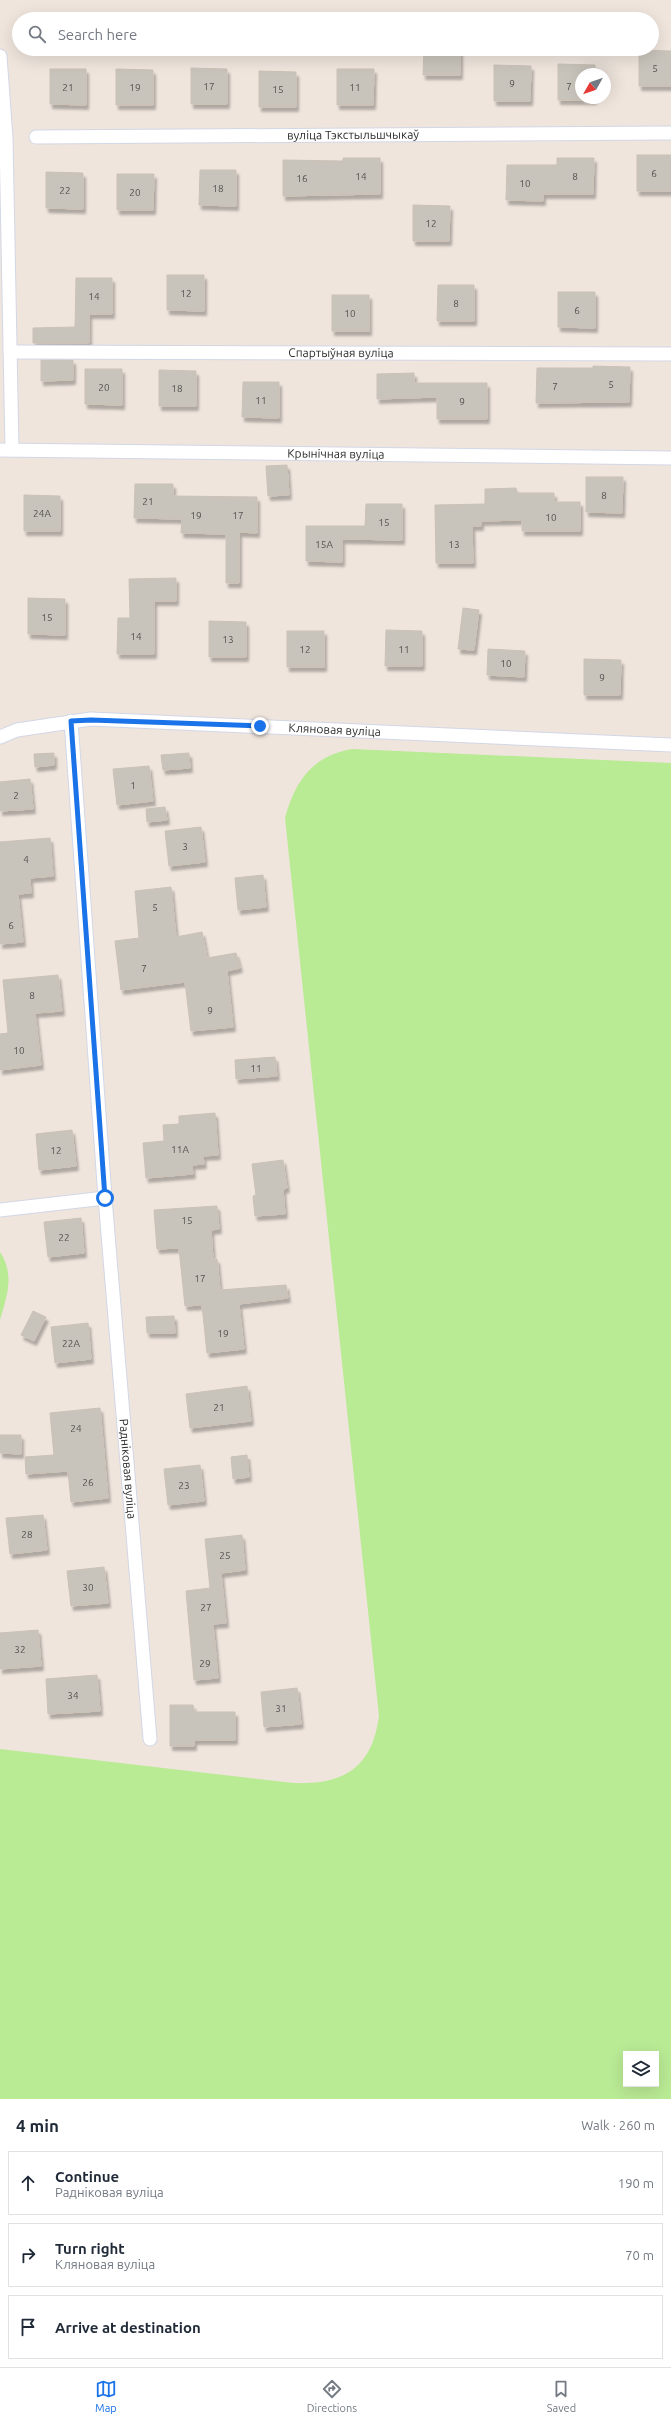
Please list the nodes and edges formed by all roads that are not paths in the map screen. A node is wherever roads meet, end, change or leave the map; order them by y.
1 (0, 56) edge
2 (671, 133) edge
3 (36, 137) dead end
4 (5, 332) edge
5 (10, 352) junction
6 (671, 354) edge
7 (6, 450) edge
8 (671, 458) edge
9 (71, 721) junction
10 (0, 737) edge
11 (671, 745) edge
12 (105, 1198) junction
13 (0, 1210) edge
14 (150, 1739) dead end

1 - 4 street
2 - 3 street, вуліца Тэкстыльшчыкаў
4 - 5 street
5 - 6 street, Спартыўная вуліца
5 - 7 street
7 - 8 street, Крынічная вуліца
9 - 10 street, Кляновая вуліца
9 - 11 street, Кляновая вуліца
9 - 12 street, Радніковая вуліца
12 - 13 street
12 - 14 street, Радніковая вуліца

